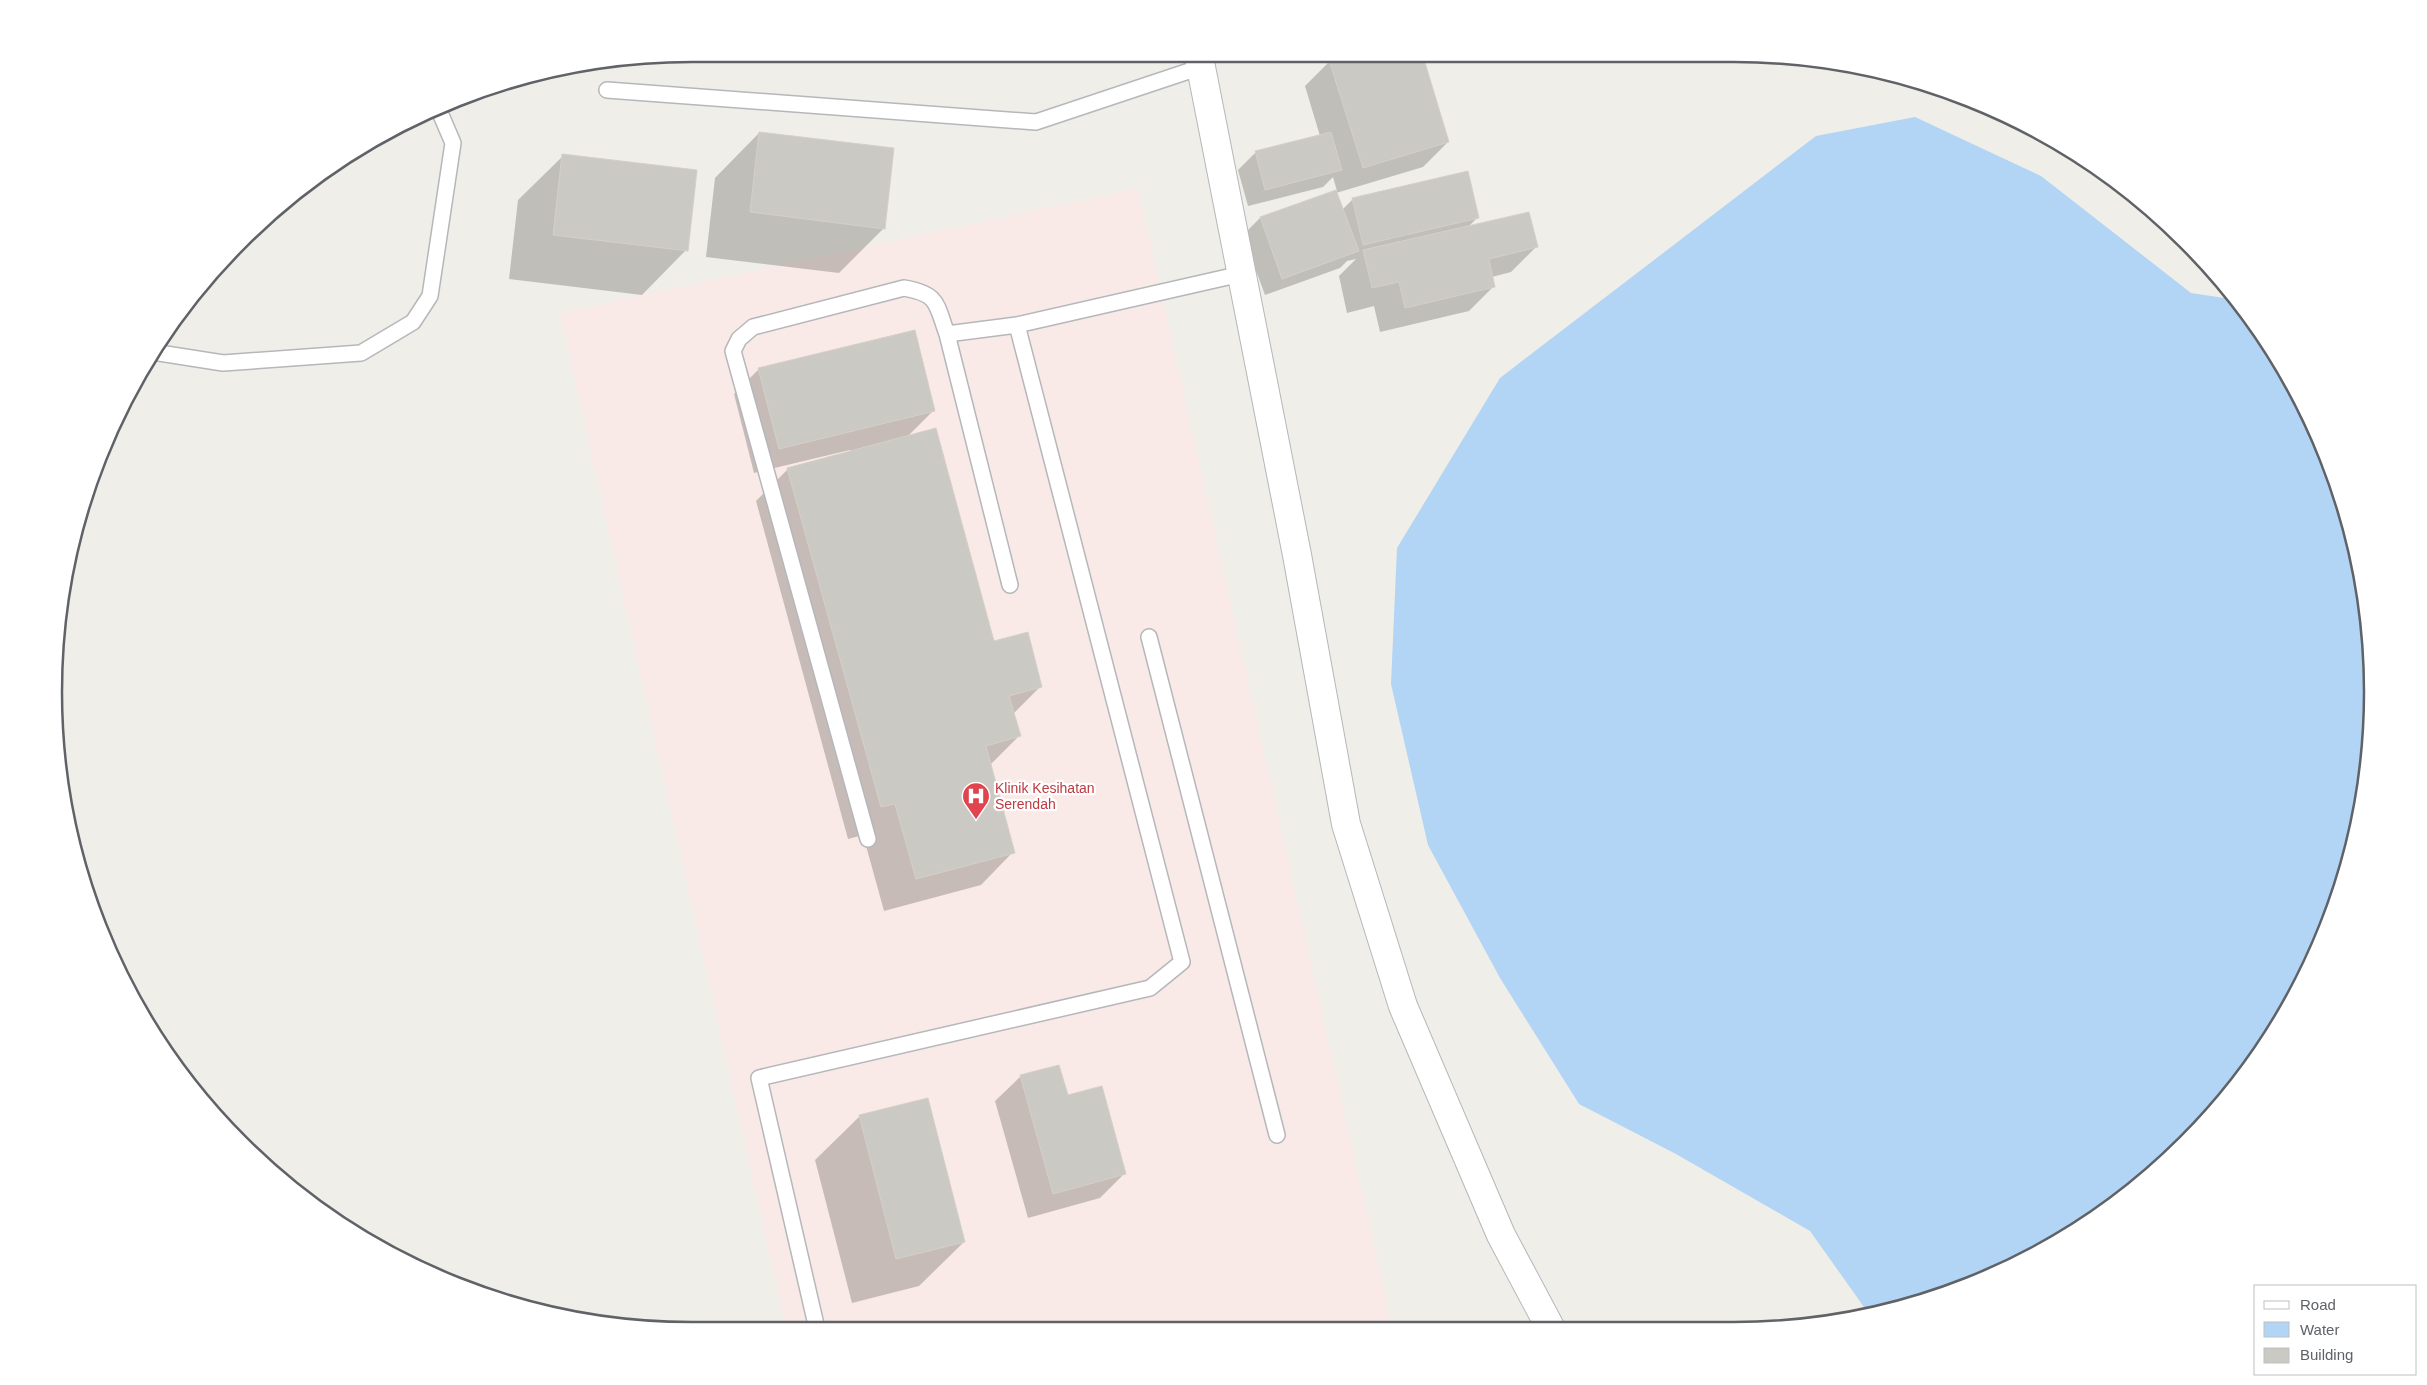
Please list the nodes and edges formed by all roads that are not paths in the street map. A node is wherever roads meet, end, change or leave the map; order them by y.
1 (1200, 62) edge
2 (607, 90) dead end
3 (441, 115) edge
4 (1241, 274) junction
5 (1017, 325) junction
6 (947, 334) junction
7 (162, 353) edge
8 (1010, 585) dead end
9 (1149, 636) dead end
10 (868, 839) dead end
11 (1277, 1134) dead end
12 (815, 1322) edge
13 (1547, 1322) edge

1 - 2 lane
1 - 4 street
3 - 7 lane
4 - 5 lane
4 - 13 street
5 - 6 lane
5 - 12 lane
6 - 8 lane
6 - 10 lane
9 - 11 lane

